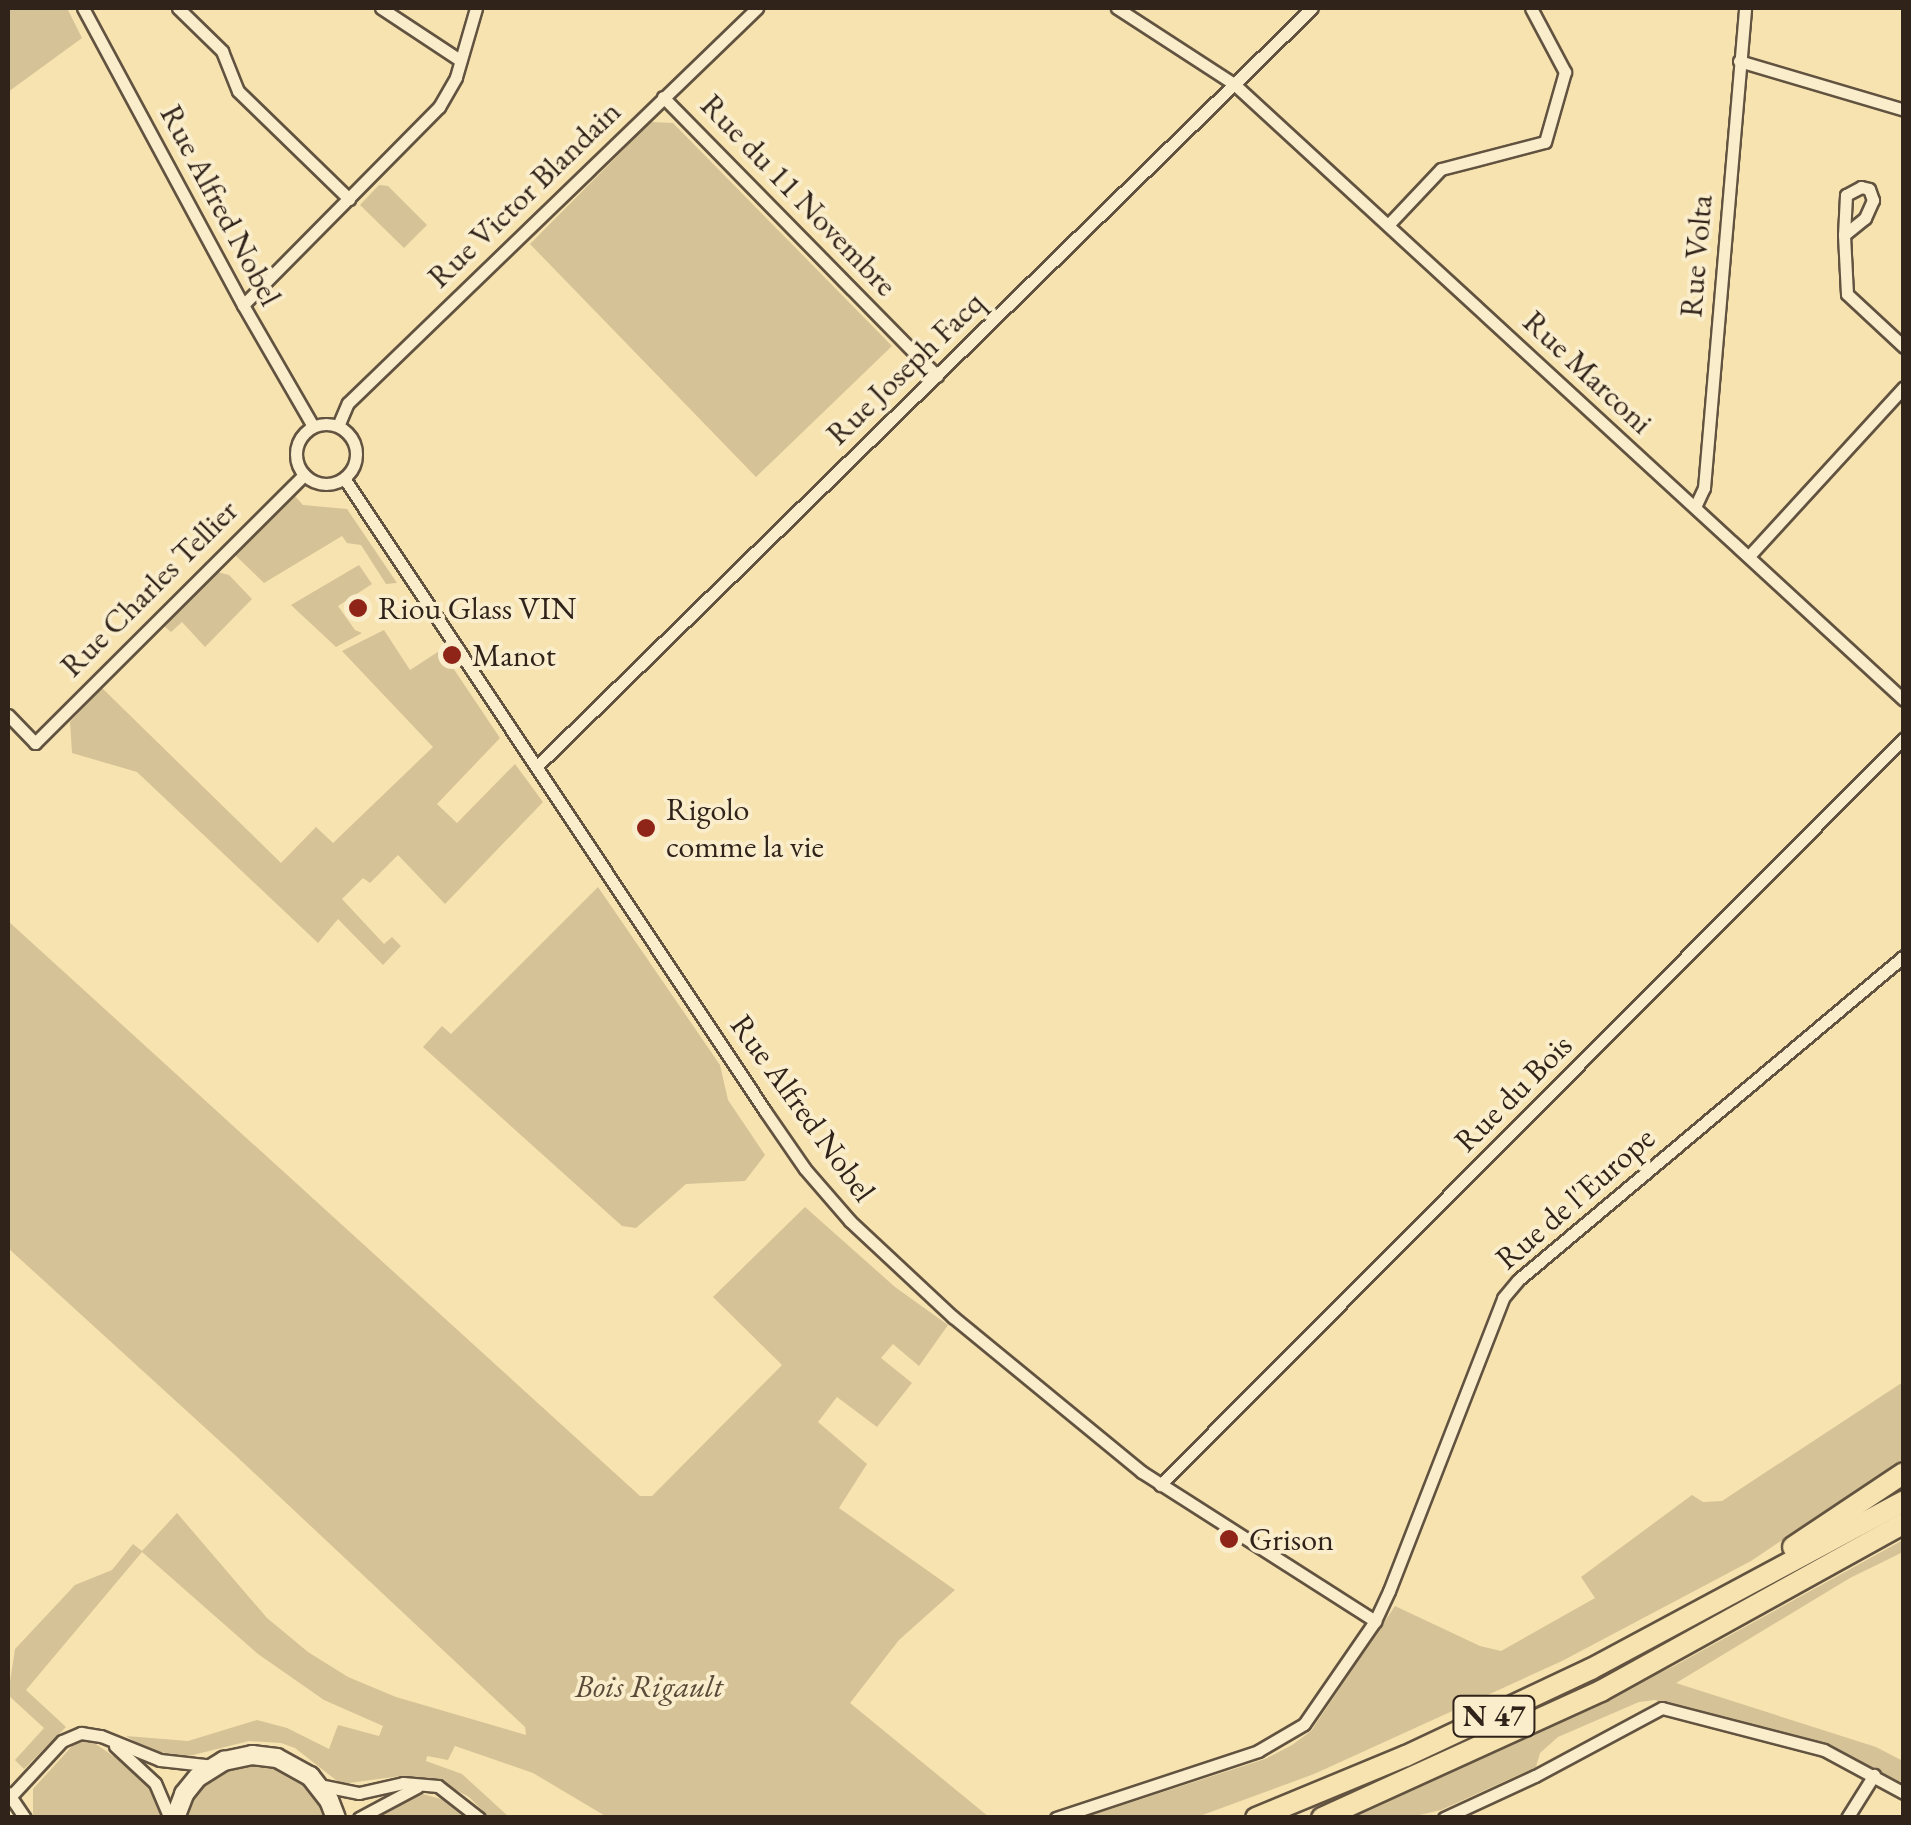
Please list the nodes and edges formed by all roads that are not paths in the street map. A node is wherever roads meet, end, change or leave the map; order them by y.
1 (83, 8) edge
2 (178, 8) edge
3 (381, 8) edge
4 (476, 8) edge
5 (757, 8) edge
6 (1117, 8) edge
7 (1312, 8) edge
8 (1531, 8) edge
9 (1745, 8) edge
10 (460, 60) junction
11 (1739, 61) junction
12 (1234, 84) junction
13 (664, 96) junction
14 (1904, 110) edge
15 (349, 198) junction
16 (1388, 225) junction
17 (1844, 235) dead end
18 (243, 306) junction
19 (1904, 347) edge
20 (936, 376) junction
21 (1904, 386) edge
22 (314, 426) junction
23 (338, 426) junction
24 (304, 474) junction
25 (344, 478) junction
26 (1695, 508) junction
27 (1749, 556) junction
28 (1904, 700) edge
29 (8, 715) edge
30 (1904, 738) edge
31 (536, 767) junction
32 (1904, 956) edge
33 (1904, 1473) edge
34 (1160, 1485) junction
35 (1904, 1501) edge
36 (1904, 1523) edge
37 (1724, 1599) junction
38 (1375, 1621) junction
39 (112, 1743) junction
40 (214, 1766) junction
41 (1874, 1776) junction
42 (319, 1785) junction
43 (424, 1785) junction
44 (1904, 1793) edge
45 (9, 1795) edge
46 (25, 1818) edge
47 (172, 1818) edge
48 (336, 1818) edge
49 (359, 1818) edge
50 (479, 1818) edge
51 (1056, 1818) edge
52 (1256, 1818) edge
53 (1322, 1818) edge
54 (1444, 1818) edge
55 (1847, 1818) edge

1 - 18 street, Rue Alfred Nobel
2 - 15 street
3 - 10 street
4 - 10 street
5 - 13 street, Rue Victor Blandain
6 - 12 street, Rue Marconi
7 - 12 street, Rue Joseph Facq
8 - 16 street
9 - 11 street, Rue Volta
10 - 15 street
11 - 14 street
11 - 26 street, Rue Volta
12 - 16 street, Rue Marconi
12 - 20 street, Rue Joseph Facq
13 - 20 street, Rue du 11 Novembre
13 - 23 street, Rue Victor Blandain
15 - 18 street
16 - 26 street, Rue Marconi
17 - 19 street
18 - 22 street, Rue Alfred Nobel
20 - 31 street, Rue Joseph Facq
21 - 27 street
22 - 23 street
22 - 24 street
23 - 25 street
24 - 25 street
24 - 29 street, Rue Charles Tellier
25 - 31 street, Rue Alfred Nobel
26 - 27 street, Rue Marconi
27 - 28 street, Rue Marconi
30 - 34 street, Rue du Bois
31 - 34 street, Rue Alfred Nobel
32 - 38 street, Rue de l'Europe
33 - 37 highway, N 47
34 - 38 street, Rue Alfred Nobel
35 - 37 highway
36 - 53 highway, N 47
37 - 52 highway, N 47
38 - 51 street, Rue de l'Europe
39 - 40 street
39 - 45 street
39 - 47 street
40 - 42 street
40 - 47 street
41 - 44 street
41 - 54 street
41 - 55 street
42 - 43 street
42 - 48 street
43 - 49 street
43 - 50 street
45 - 46 street

